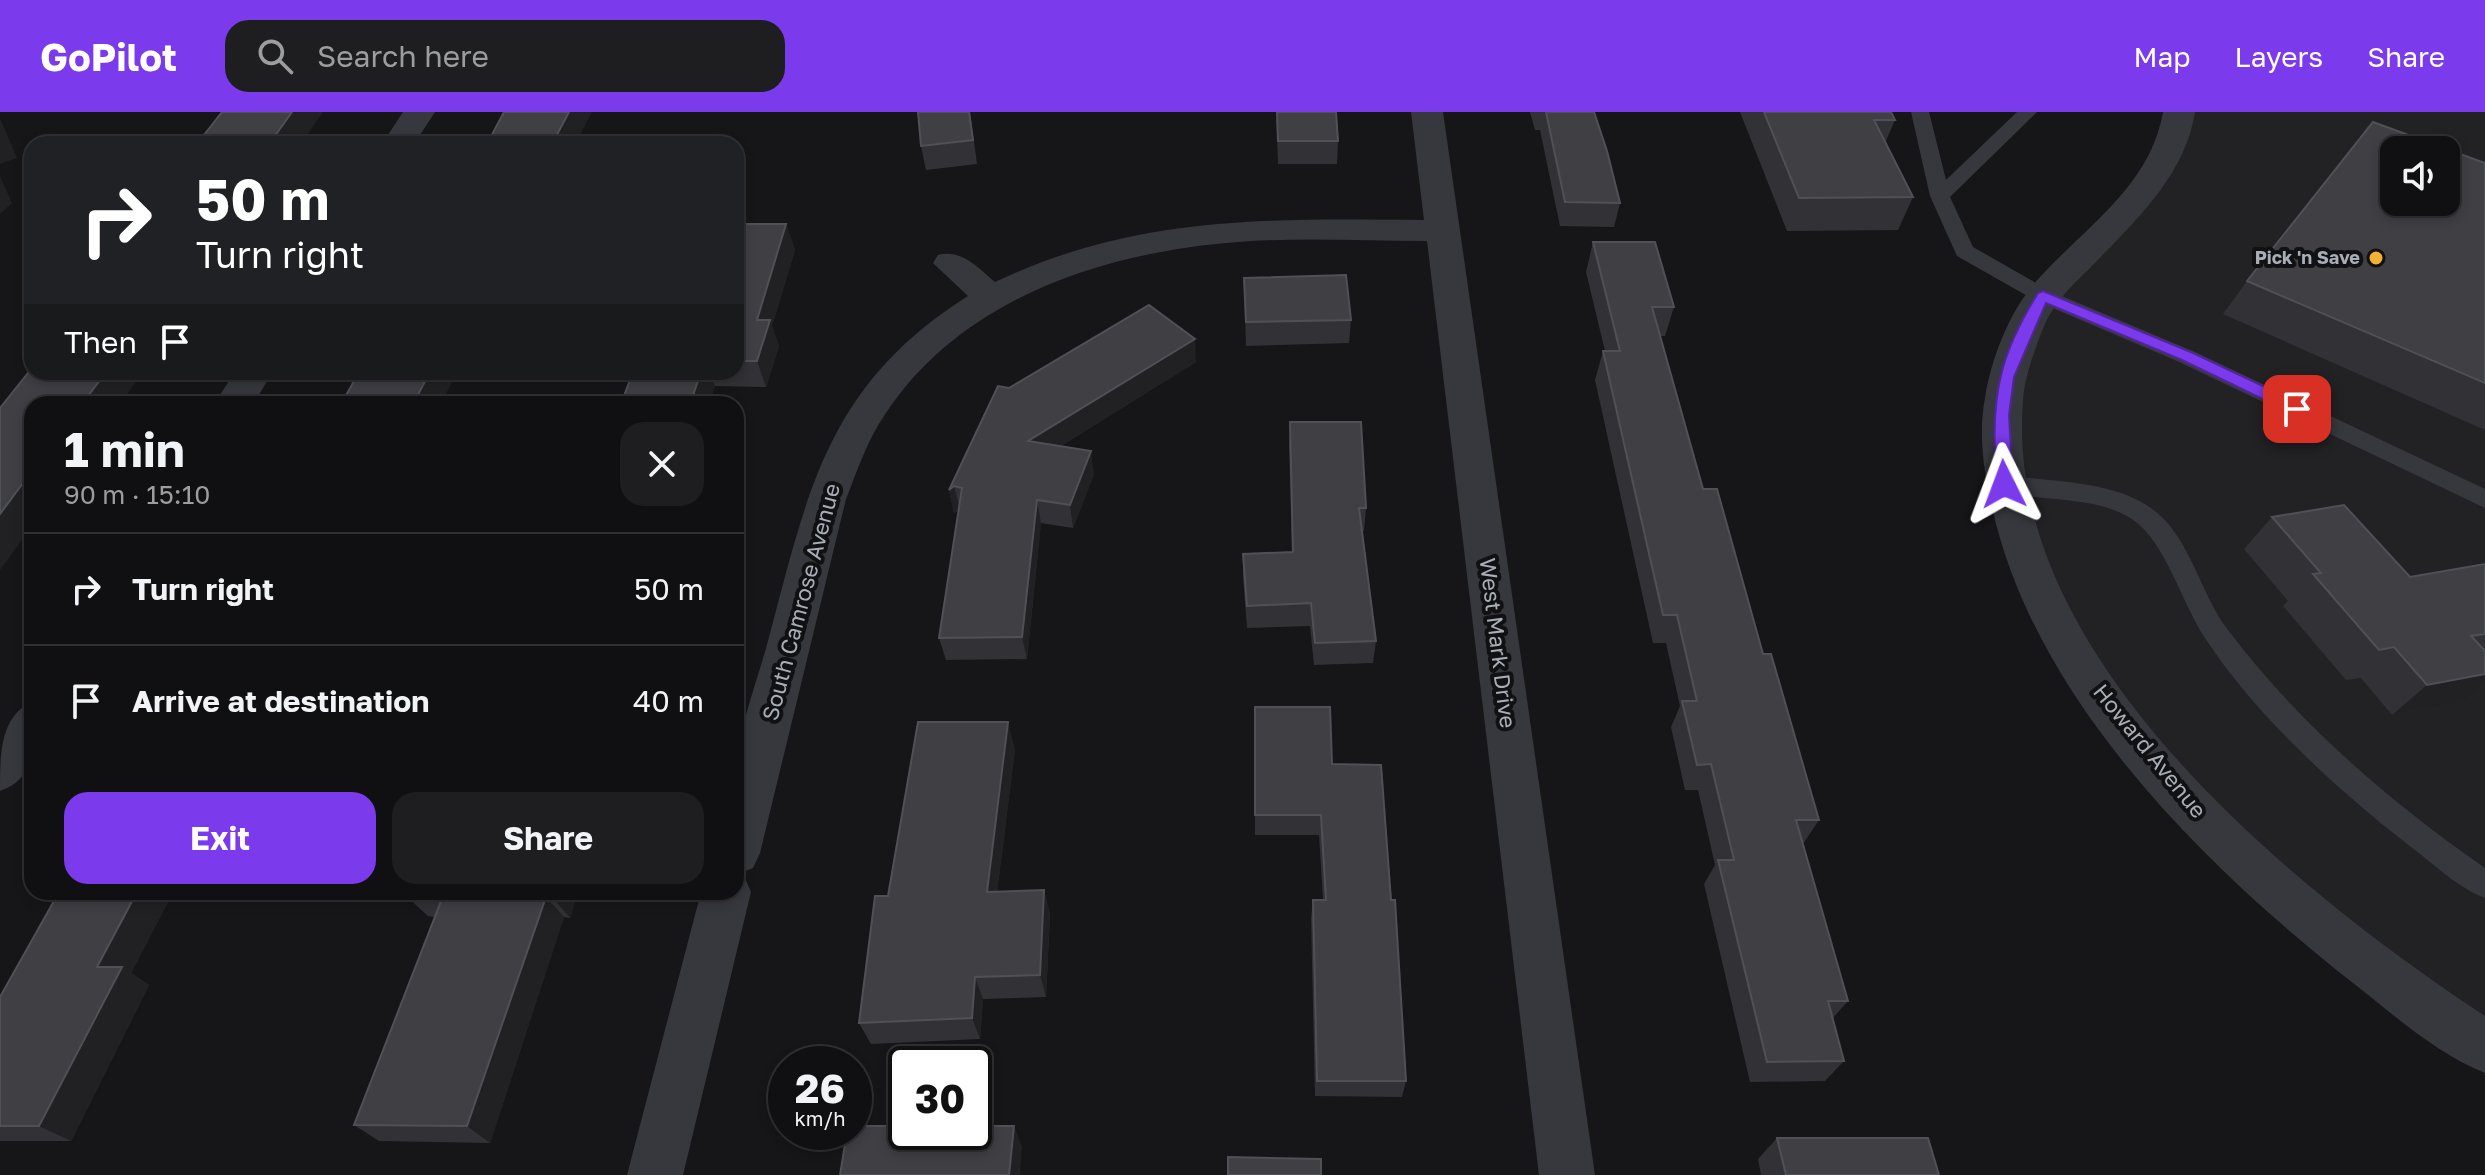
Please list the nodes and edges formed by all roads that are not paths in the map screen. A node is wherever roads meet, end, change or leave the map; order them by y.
1 (419, 112) edge
2 (1427, 112) edge
3 (1920, 112) edge
4 (2028, 112) edge
5 (2179, 112) edge
6 (403, 136) edge
7 (1940, 196) junction
8 (1444, 231) junction
9 (950, 263) dead end
10 (2043, 296) junction
11 (993, 298) junction
12 (2004, 484) junction
13 (2485, 499) edge
14 (24, 734) edge
15 (0, 771) edge
16 (744, 822) edge
17 (2485, 885) edge
18 (724, 900) edge
19 (2485, 1047) edge
20 (655, 1175) edge
21 (1567, 1175) edge

1 - 6 street
2 - 8 street, West Mark Drive
3 - 7 lane
4 - 7 lane
5 - 10 street, Howard Avenue
7 - 10 lane
8 - 11 street, South Camrose Avenue
8 - 21 street, West Mark Drive
9 - 11 street
10 - 12 street, Howard Avenue
10 - 13 lane
11 - 16 street, South Camrose Avenue
12 - 17 lane
12 - 19 street, Howard Avenue
14 - 15 street
18 - 20 street

